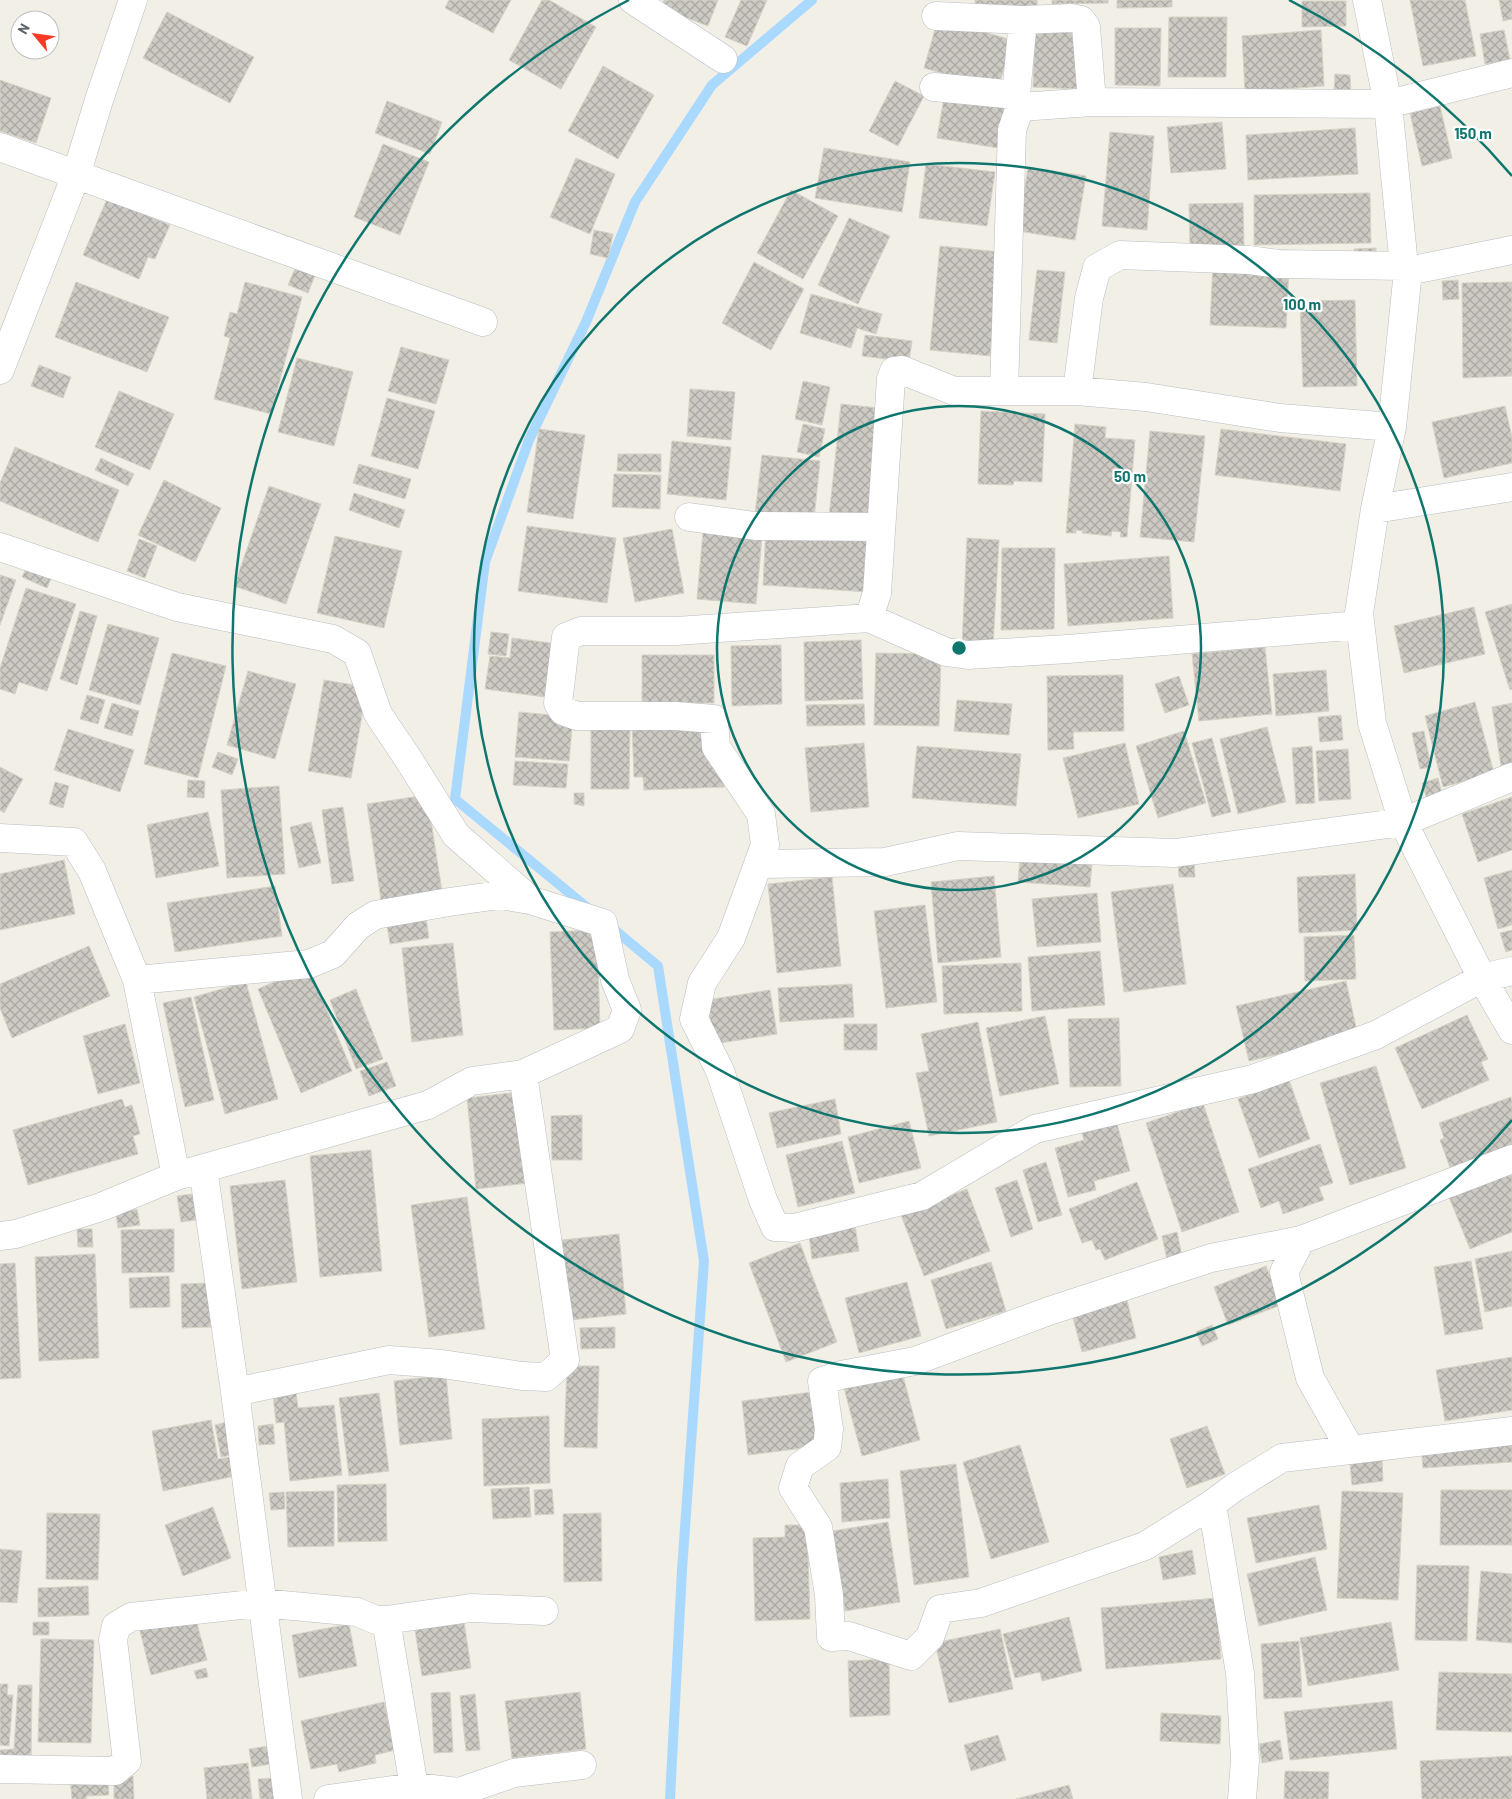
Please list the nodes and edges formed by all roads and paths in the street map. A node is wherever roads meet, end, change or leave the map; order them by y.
1 (133, 0) edge
2 (632, 0) edge
3 (1367, 0) edge
4 (936, 16) dead end
5 (1023, 20) junction
6 (723, 59) dead end
7 (1512, 73) edge
8 (934, 87) dead end
9 (1018, 101) junction
10 (1092, 102) junction
11 (1388, 104) junction
12 (0, 147) edge
13 (76, 175) junction
14 (1512, 250) edge
15 (1406, 269) junction
16 (483, 322) dead end
17 (0, 370) edge
18 (1004, 391) junction
19 (1077, 391) junction
20 (1392, 427) junction
21 (1512, 487) edge
22 (1376, 509) junction
23 (689, 518) dead end
24 (880, 527) junction
25 (0, 547) edge
26 (869, 618) junction
27 (1360, 624) junction
28 (1512, 777) edge
29 (1403, 822) junction
30 (0, 838) edge
31 (758, 864) junction
32 (530, 900) junction
33 (1512, 970) edge
34 (1482, 978) junction
35 (137, 980) junction
36 (1512, 1030) edge
37 (523, 1074) junction
38 (1512, 1160) edge
39 (203, 1168) junction
40 (176, 1176) junction
41 (0, 1236) edge
42 (1300, 1240) junction
43 (234, 1392) junction
44 (1512, 1431) edge
45 (1350, 1449) junction
46 (1212, 1504) junction
47 (261, 1603) junction
48 (544, 1610) dead end
49 (386, 1620) junction
50 (582, 1764) dead end
51 (0, 1769) edge
52 (414, 1787) junction
53 (288, 1799) edge
54 (328, 1799) edge
55 (1242, 1799) edge

1 - 13 street
2 - 6 street
3 - 11 street
4 - 5 street
5 - 9 street
5 - 10 street
7 - 11 street
8 - 9 street
9 - 10 street
9 - 18 street
10 - 11 street
11 - 15 street
12 - 13 street
13 - 16 street
13 - 17 street
14 - 15 street
15 - 19 street
15 - 20 street
18 - 19 street
18 - 24 street
19 - 20 street
20 - 22 street
21 - 22 street
22 - 27 street
23 - 24 street
24 - 26 street
25 - 32 street
26 - 27 street
26 - 31 street
27 - 29 street
28 - 29 street
29 - 31 street
29 - 34 street
30 - 35 street
31 - 34 street
32 - 35 street
32 - 37 street
33 - 34 street
34 - 36 street
35 - 40 street
37 - 39 street
37 - 43 street
38 - 42 street
39 - 40 street
39 - 43 street
40 - 41 street
42 - 45 street
42 - 46 street
43 - 47 street
44 - 45 street
45 - 46 street
46 - 55 street
47 - 49 street
47 - 51 street
47 - 53 street
48 - 49 street
49 - 52 street
50 - 52 street
52 - 54 street

